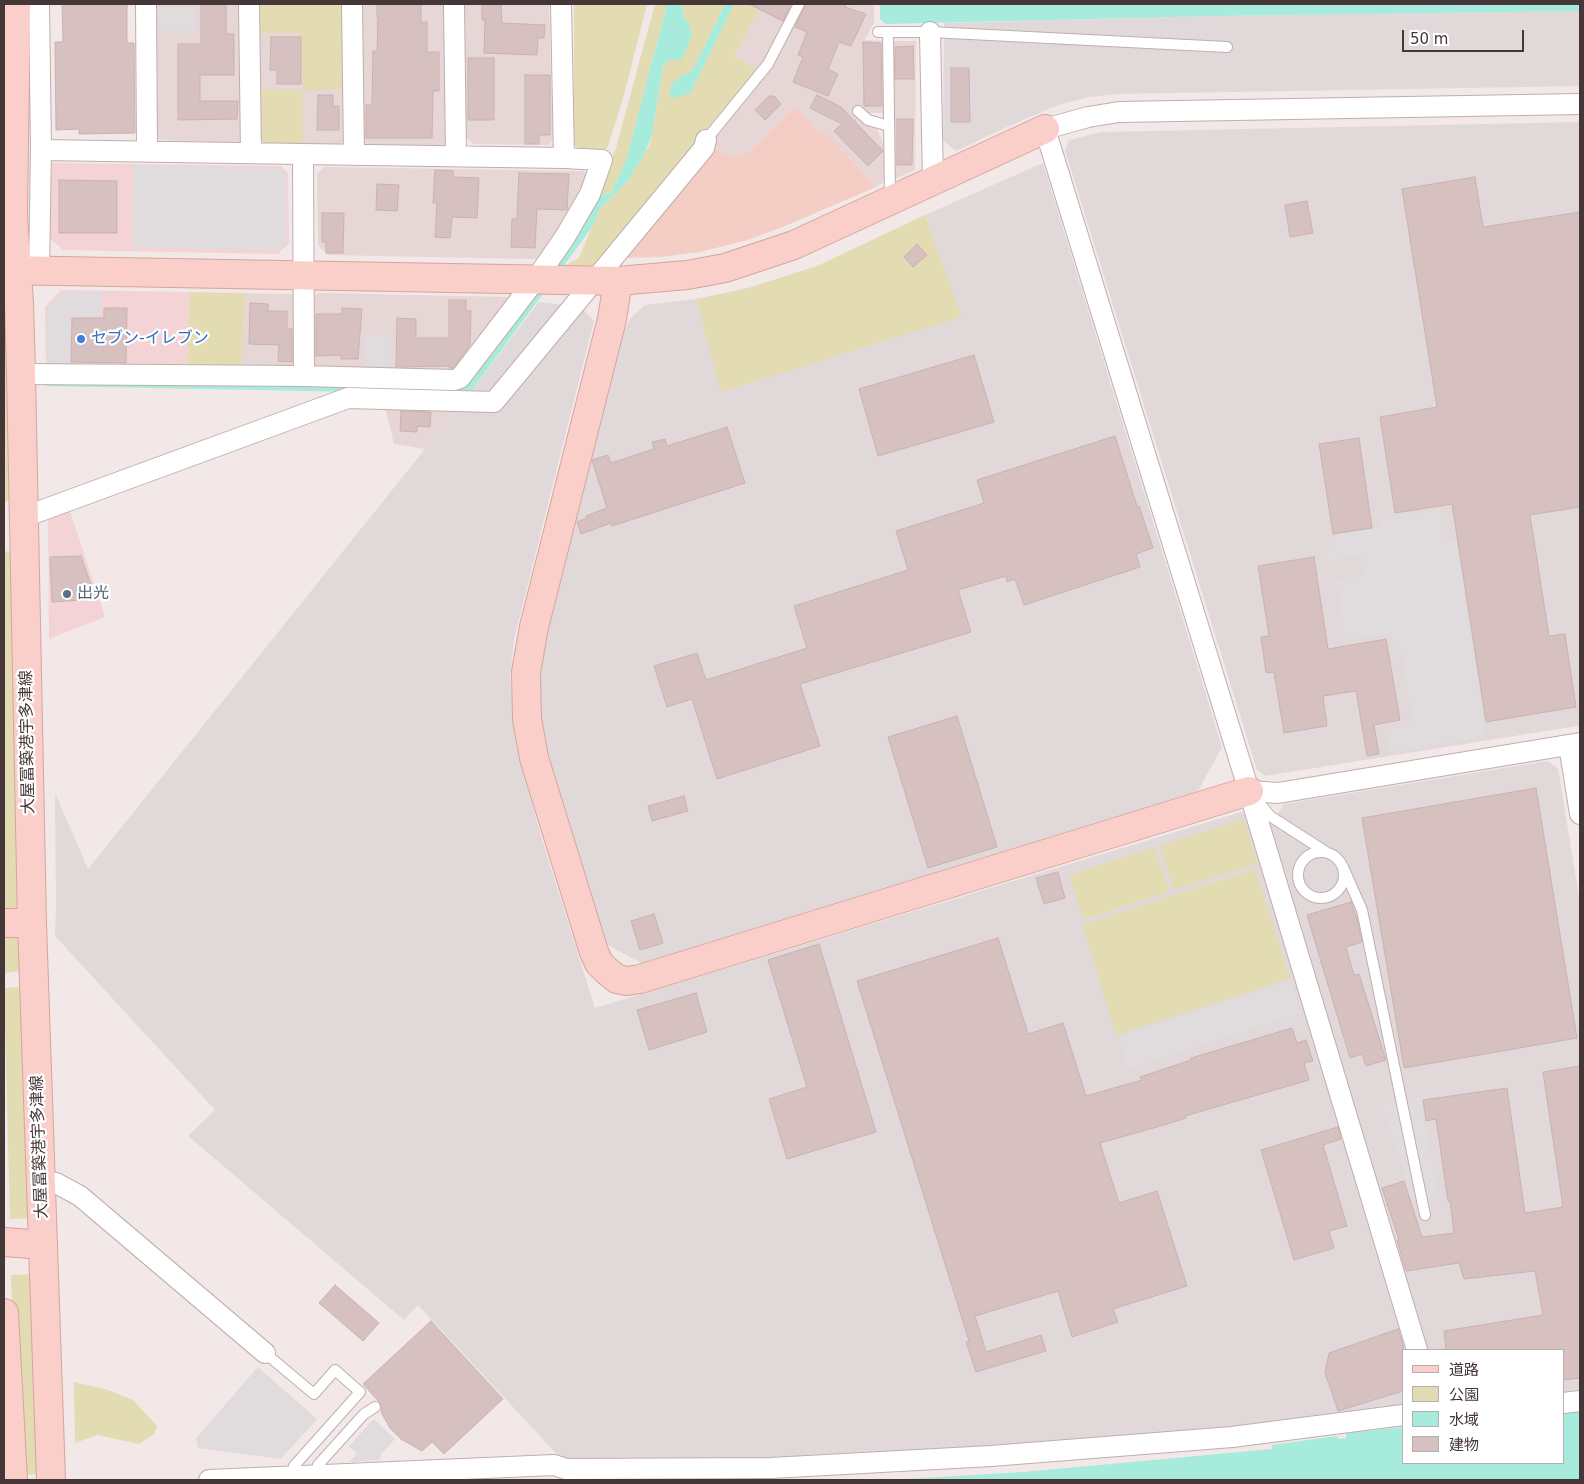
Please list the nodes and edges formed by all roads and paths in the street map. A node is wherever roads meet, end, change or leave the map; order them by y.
1 (16, 4) edge
2 (39, 4) edge
3 (146, 4) edge
4 (249, 4) edge
5 (352, 4) edge
6 (454, 4) edge
7 (561, 4) edge
8 (799, 4) edge
9 (930, 32) junction
10 (1227, 47) dead end
11 (1580, 104) edge
12 (858, 111) dead end
13 (889, 126) junction
14 (1046, 129) junction
15 (706, 140) joint
16 (41, 150) junction
17 (147, 152) junction
18 (251, 153) junction
19 (303, 154) junction
20 (354, 155) junction
21 (456, 156) junction
22 (564, 158) junction
23 (933, 182) junction
24 (890, 202) junction
25 (20, 271) edge
26 (304, 274) junction
27 (536, 279) junction
28 (606, 280) junction
29 (21, 374) junction
30 (304, 376) junction
31 (14, 520) edge
32 (1574, 744) edge
33 (1250, 791) junction
34 (1580, 814) edge
35 (1328, 853) junction
36 (1343, 867) junction
37 (4, 923) edge
38 (32, 923) junction
39 (41, 1180) junction
40 (1426, 1215) dead end
41 (4, 1242) edge
42 (43, 1245) junction
43 (4, 1313) edge
44 (1417, 1349) edge
45 (265, 1353) joint
46 (1580, 1401) edge
47 (1564, 1403) edge
48 (375, 1407) dead end
49 (1402, 1415) edge
50 (315, 1476) junction
51 (293, 1477) junction
52 (13, 1480) edge
53 (51, 1480) edge
54 (209, 1480) edge

1 - 25 street, 大屋冨築港宇多津線
2 - 16 street
3 - 17 street
4 - 18 street
5 - 20 street
6 - 21 street
7 - 22 street
8 - 15 lane
9 - 10 lane
9 - 13 lane
9 - 23 street
11 - 14 street
12 - 13 lane
13 - 24 lane
14 - 23 street
14 - 33 street
15 - 28 street
16 - 17 street
16 - 25 street
17 - 18 street
18 - 19 street
19 - 20 street
19 - 26 street
20 - 21 street
21 - 22 street
22 - 27 street
23 - 24 street
24 - 28 street
25 - 26 street
25 - 29 street, 大屋冨築港宇多津線
26 - 27 street
26 - 30 street
27 - 28 street
27 - 30 street
28 - 31 street
28 - 33 street
29 - 30 street
29 - 31 street, 大屋冨築港宇多津線
31 - 38 street, 大屋冨築港宇多津線
32 - 33 street
32 - 34 street
33 - 35 lane
33 - 44 street
35 - 36 lane
35 - 36 lane
36 - 40 lane
37 - 38 street
38 - 39 street, 大屋冨築港宇多津線
39 - 42 street, 大屋冨築港宇多津線
39 - 45 street
41 - 42 street
42 - 53 street, 大屋冨築港宇多津線
43 - 52 street
45 - 51 lane
46 - 47 street
48 - 50 lane
49 - 50 street
50 - 51 street
51 - 54 street

